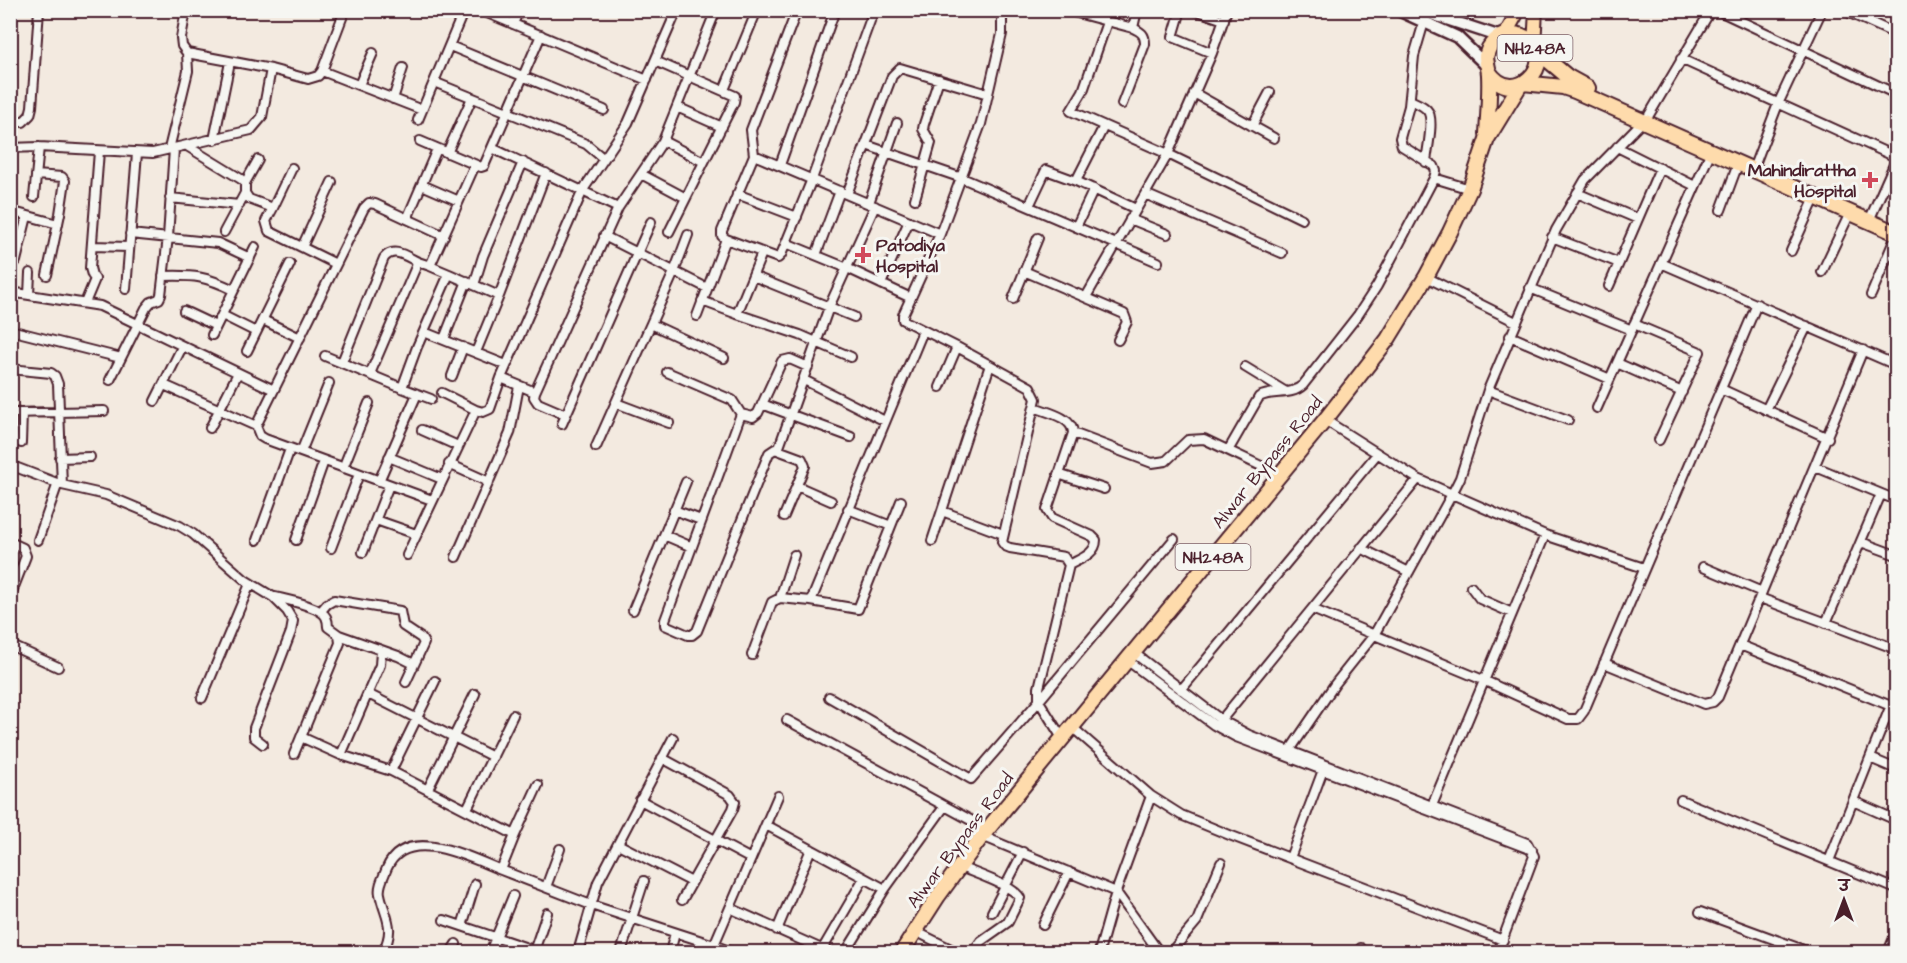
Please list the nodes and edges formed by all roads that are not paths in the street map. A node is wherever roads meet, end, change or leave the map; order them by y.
1 (39, 10) edge
2 (186, 10) edge
3 (345, 10) edge
4 (465, 10) edge
5 (480, 10) edge
6 (519, 10) edge
7 (677, 10) edge
8 (716, 10) edge
9 (757, 10) edge
10 (797, 10) edge
11 (835, 10) edge
12 (874, 10) edge
13 (1002, 10) edge
14 (1137, 10) edge
15 (1181, 10) edge
16 (1195, 10) edge
17 (1227, 10) edge
18 (1398, 10) edge
19 (1419, 10) edge
20 (1519, 10) edge
21 (1536, 10) edge
22 (1711, 10) edge
23 (1717, 10) edge
24 (1822, 10) edge
25 (1844, 10) edge
26 (1070, 11) edge
27 (1224, 20) junction
28 (1107, 22) junction
29 (1424, 22) junction
30 (513, 24) junction
31 (1133, 28) junction
32 (1896, 34) edge
33 (541, 35) junction
34 (1503, 36) junction
35 (450, 46) junction
36 (1535, 49) junction
37 (1803, 51) junction
38 (187, 53) junction
39 (373, 53) dead end
40 (1212, 53) junction
41 (1682, 59) junction
42 (656, 61) junction
43 (230, 62) junction
44 (403, 68) dead end
45 (271, 69) junction
46 (1488, 69) junction
47 (322, 70) junction
48 (691, 75) junction
49 (524, 77) junction
50 (939, 79) junction
51 (647, 80) junction
52 (434, 82) junction
53 (1522, 84) junction
54 (359, 86) junction
55 (724, 90) junction
56 (1270, 92) dead end
57 (1194, 93) junction
58 (988, 94) junction
59 (1896, 94) edge
60 (472, 98) junction
61 (393, 99) junction
62 (1410, 100) junction
63 (1122, 104) dead end
64 (1778, 104) junction
65 (677, 107) junction
66 (422, 110) junction
67 (604, 110) dead end
68 (508, 113) junction
69 (1646, 118) junction
70 (418, 120) dead end
71 (10, 121) edge
72 (897, 123) dead end
73 (1104, 126) junction
74 (1252, 126) junction
75 (722, 127) junction
76 (1274, 138) dead end
77 (1487, 139) junction
78 (214, 140) junction
79 (420, 141) dead end
80 (663, 141) junction
81 (866, 144) junction
82 (187, 146) junction
83 (39, 147) junction
84 (1617, 147) junction
85 (10, 148) edge
86 (437, 148) junction
87 (492, 148) junction
88 (172, 149) junction
89 (1711, 151) junction
90 (99, 152) junction
91 (887, 152) junction
92 (137, 153) junction
93 (447, 153) junction
94 (1168, 154) junction
95 (754, 155) junction
96 (604, 159) junction
97 (258, 160) dead end
98 (1896, 160) edge
99 (523, 162) junction
100 (704, 162) junction
101 (1426, 162) junction
102 (1738, 164) junction
103 (1755, 164) junction
104 (475, 165) junction
105 (780, 165) junction
106 (926, 166) junction
107 (292, 168) dead end
108 (1660, 168) junction
109 (546, 173) junction
110 (641, 174) junction
111 (36, 175) junction
112 (962, 178) junction
113 (1434, 178) junction
114 (812, 179) junction
115 (1076, 181) junction
116 (332, 182) dead end
117 (245, 183) junction
118 (422, 185) junction
119 (1695, 186) junction
120 (1094, 189) junction
121 (1470, 189) junction
122 (583, 190) junction
123 (843, 192) junction
124 (245, 193) junction
125 (1577, 193) junction
126 (737, 194) junction
127 (1145, 194) junction
128 (34, 197) dead end
129 (170, 198) junction
130 (686, 198) junction
131 (1815, 198) junction
132 (915, 199) dead end
133 (459, 201) junction
134 (238, 205) junction
135 (872, 205) junction
136 (1029, 206) junction
137 (273, 208) junction
138 (618, 208) junction
139 (1136, 209) junction
140 (1720, 210) dead end
141 (10, 211) edge
142 (1850, 213) junction
143 (1872, 214) junction
144 (27, 216) junction
145 (797, 217) junction
146 (407, 219) junction
147 (1130, 219) junction
148 (1302, 219) dead end
149 (1638, 219) junction
150 (909, 220) junction
151 (651, 222) dead end
152 (58, 224) junction
153 (1896, 225) edge
154 (1076, 227) junction
155 (224, 231) dead end
156 (669, 232) dead end
157 (130, 234) junction
158 (940, 234) junction
159 (1167, 234) dead end
160 (1896, 234) edge
161 (688, 235) dead end
162 (444, 236) junction
163 (604, 236) junction
164 (168, 237) junction
165 (1552, 237) junction
166 (726, 238) junction
167 (1038, 238) dead end
168 (786, 243) junction
169 (1116, 244) junction
170 (92, 246) junction
171 (129, 247) junction
172 (255, 247) dead end
173 (302, 247) junction
174 (1791, 251) dead end
175 (762, 253) junction
176 (1282, 253) dead end
177 (638, 254) junction
178 (816, 255) junction
179 (250, 258) junction
180 (16, 261) dead end
181 (418, 262) junction
182 (1158, 262) dead end
183 (1619, 263) junction
184 (1661, 263) junction
185 (290, 264) dead end
186 (336, 264) junction
187 (430, 266) junction
188 (847, 268) junction
189 (1024, 271) junction
190 (674, 272) junction
191 (1822, 272) dead end
192 (30, 273) dead end
193 (450, 274) junction
194 (47, 275) dead end
195 (163, 276) junction
196 (753, 276) junction
197 (1426, 277) junction
198 (470, 283) junction
199 (881, 284) junction
200 (1609, 286) dead end
201 (707, 288) junction
202 (1530, 288) junction
203 (126, 289) dead end
204 (234, 290) junction
205 (10, 292) edge
206 (29, 295) junction
207 (1871, 295) dead end
208 (499, 296) junction
209 (1086, 297) junction
210 (911, 298) junction
211 (1013, 299) dead end
212 (702, 302) junction
213 (85, 303) junction
214 (1757, 304) junction
215 (829, 307) junction
216 (184, 311) dead end
217 (737, 314) junction
218 (222, 315) junction
219 (696, 316) dead end
220 (854, 317) dead end
221 (263, 320) junction
222 (1516, 322) junction
223 (651, 324) junction
224 (138, 325) junction
225 (216, 326) junction
226 (1807, 326) junction
227 (1633, 327) junction
228 (10, 330) edge
229 (923, 331) junction
230 (256, 332) junction
231 (424, 332) junction
232 (212, 334) dead end
233 (1510, 336) junction
234 (300, 338) junction
235 (444, 339) junction
236 (1118, 340) dead end
237 (816, 342) junction
238 (182, 346) junction
239 (463, 347) junction
240 (957, 347) junction
241 (1863, 350) junction
242 (247, 351) dead end
243 (476, 352) junction
244 (326, 356) dead end
245 (851, 357) dead end
246 (121, 358) junction
247 (724, 358) dead end
248 (342, 362) junction
249 (1617, 363) junction
250 (506, 365) junction
251 (990, 365) junction
252 (1896, 365) edge
253 (808, 367) junction
254 (1245, 367) dead end
255 (10, 369) edge
256 (666, 372) dead end
257 (238, 373) junction
258 (370, 374) junction
259 (452, 376) dead end
260 (501, 378) junction
261 (1610, 379) junction
262 (110, 380) dead end
263 (804, 380) junction
264 (329, 383) dead end
265 (164, 386) junction
266 (519, 386) junction
267 (940, 387) dead end
268 (402, 388) junction
269 (1720, 389) junction
270 (274, 390) junction
271 (1488, 390) junction
272 (536, 392) junction
273 (442, 393) dead end
274 (1287, 393) junction
275 (1682, 393) junction
276 (417, 394) junction
277 (431, 399) dead end
278 (155, 401) dead end
279 (616, 403) junction
280 (369, 404) dead end
281 (762, 404) junction
282 (1034, 407) junction
283 (1597, 408) dead end
284 (219, 409) junction
285 (476, 410) junction
286 (1766, 410) junction
287 (104, 411) dead end
288 (10, 413) edge
289 (22, 413) junction
290 (58, 413) junction
291 (741, 414) junction
292 (792, 414) junction
293 (566, 415) junction
294 (1326, 420) junction
295 (1569, 420) dead end
296 (885, 421) junction
297 (669, 423) dead end
298 (562, 424) dead end
299 (256, 426) junction
300 (210, 428) dead end
301 (422, 430) dead end
302 (1074, 433) junction
303 (851, 437) dead end
304 (1828, 438) junction
305 (1659, 440) dead end
306 (21, 442) dead end
307 (458, 446) junction
308 (596, 447) dead end
309 (290, 448) junction
310 (778, 450) junction
311 (1228, 450) junction
312 (301, 452) junction
313 (1377, 454) junction
314 (90, 457) dead end
315 (389, 457) junction
316 (60, 458) junction
317 (324, 461) junction
318 (449, 464) junction
319 (10, 465) edge
320 (1816, 467) junction
321 (343, 468) junction
322 (359, 474) junction
323 (1058, 474) junction
324 (1280, 476) junction
325 (442, 479) junction
326 (1418, 479) junction
327 (379, 481) junction
328 (489, 482) junction
329 (686, 482) dead end
330 (60, 484) junction
331 (389, 485) junction
332 (797, 486) junction
333 (1104, 489) dead end
334 (1452, 494) junction
335 (1881, 494) junction
336 (432, 500) junction
337 (1896, 500) edge
338 (831, 501) dead end
339 (901, 501) dead end
340 (848, 509) junction
341 (674, 510) junction
342 (942, 511) junction
343 (784, 516) dead end
344 (375, 520) junction
345 (702, 520) junction
346 (891, 526) junction
347 (416, 534) junction
348 (1003, 534) junction
349 (664, 535) junction
350 (1545, 535) junction
351 (1174, 539) dead end
352 (38, 540) dead end
353 (257, 540) dead end
354 (296, 540) dead end
355 (932, 541) dead end
356 (10, 542) edge
357 (1861, 542) junction
358 (692, 547) junction
359 (331, 548) dead end
360 (1361, 548) junction
361 (363, 552) dead end
362 (407, 555) dead end
363 (794, 555) dead end
364 (1896, 555) edge
365 (456, 557) dead end
366 (1069, 565) junction
367 (1703, 567) dead end
368 (1644, 568) junction
369 (1409, 572) junction
370 (250, 584) junction
371 (1471, 587) dead end
372 (1761, 595) junction
373 (10, 597) edge
374 (273, 597) junction
375 (780, 598) junction
376 (811, 602) junction
377 (1312, 609) junction
378 (633, 610) dead end
379 (321, 611) junction
380 (1512, 613) junction
381 (1826, 623) junction
382 (339, 635) junction
383 (1374, 635) junction
384 (10, 645) edge
385 (1740, 645) junction
386 (1896, 649) edge
387 (381, 651) junction
388 (752, 655) dead end
389 (1131, 657) junction
390 (1604, 663) junction
391 (414, 664) junction
392 (58, 667) dead end
393 (1483, 680) junction
394 (435, 681) dead end
395 (406, 682) dead end
396 (1181, 690) junction
397 (368, 694) junction
398 (475, 694) dead end
399 (829, 697) dead end
400 (202, 698) dead end
401 (1039, 701) junction
402 (1894, 707) edge
403 (513, 716) dead end
404 (418, 718) junction
405 (787, 720) dead end
406 (1218, 723) junction
407 (1072, 727) junction
408 (454, 736) junction
409 (301, 737) junction
410 (673, 738) dead end
411 (1062, 738) junction
412 (263, 744) dead end
413 (1290, 750) junction
414 (294, 754) dead end
415 (341, 755) junction
416 (493, 757) junction
417 (662, 758) junction
418 (1870, 758) junction
419 (1896, 769) edge
420 (391, 771) junction
421 (1323, 771) junction
422 (538, 785) dead end
423 (428, 789) junction
424 (778, 796) dead end
425 (1151, 796) junction
426 (640, 800) junction
427 (1681, 800) dead end
428 (1853, 801) junction
429 (944, 807) junction
430 (1431, 808) junction
431 (467, 809) junction
432 (1896, 820) edge
433 (766, 825) junction
434 (985, 832) junction
435 (515, 835) junction
436 (715, 840) junction
437 (618, 844) junction
438 (560, 849) dead end
439 (811, 849) junction
440 (1023, 852) junction
441 (1290, 858) junction
442 (751, 859) junction
443 (1829, 861) junction
444 (1221, 863) dead end
445 (958, 866) junction
446 (501, 870) junction
447 (1069, 872) junction
448 (864, 878) junction
449 (644, 881) dead end
450 (692, 882) junction
451 (476, 884) dead end
452 (546, 887) junction
453 (1005, 887) junction
454 (1896, 889) edge
455 (885, 890) junction
456 (1116, 892) junction
457 (513, 896) dead end
458 (682, 900) dead end
459 (591, 905) junction
460 (730, 908) junction
461 (992, 912) dead end
462 (1700, 912) dead end
463 (547, 913) dead end
464 (632, 919) junction
465 (444, 920) dead end
466 (1043, 925) dead end
467 (462, 926) junction
468 (777, 930) junction
469 (915, 931) junction
470 (675, 933) junction
471 (1896, 933) edge
472 (497, 938) junction
473 (1503, 940) junction
474 (456, 945) dead end
475 (714, 945) junction
476 (825, 951) edge
477 (383, 952) edge
478 (451, 952) edge
479 (490, 952) edge
480 (536, 952) edge
481 (578, 952) edge
482 (621, 952) edge
483 (670, 952) edge
484 (731, 952) edge
485 (846, 952) edge
486 (902, 952) edge
487 (957, 952) edge
488 (973, 952) edge
489 (1099, 952) edge
490 (1160, 952) edge
491 (1171, 952) edge
492 (1498, 952) edge
493 (1809, 952) edge
494 (1888, 952) edge

1 - 71 street
2 - 38 street
3 - 47 street
4 - 35 street
5 - 30 street
6 - 30 street
7 - 42 street
8 - 48 street
9 - 55 street
10 - 95 street
11 - 105 street
12 - 114 street
13 - 58 street
14 - 31 street
15 - 40 street
16 - 27 street
17 - 27 street
18 - 29 street
19 - 34 street
20 - 34 main road
21 - 36 main road
22 - 41 street
23 - 37 street
24 - 37 street
25 - 32 street
26 - 28 street
27 - 40 street
28 - 31 street
28 - 73 street
29 - 46 street
29 - 62 street
30 - 33 street
31 - 63 street
33 - 49 street
33 - 51 street
34 - 36 highway, NH248A
34 - 46 highway, NH248A
35 - 49 street
35 - 52 street
36 - 53 highway, NH248A
36 - 69 highway, NH248A
37 - 59 street
37 - 64 street
38 - 43 street
38 - 88 street
39 - 54 street
40 - 57 street
41 - 64 street
41 - 69 street
42 - 48 street
42 - 51 street
43 - 45 street
43 - 78 street
44 - 61 street
45 - 47 street
45 - 78 street
46 - 53 highway, NH248A
46 - 77 highway, NH248A
47 - 54 street
48 - 55 street
48 - 65 street
49 - 67 street
49 - 68 street
50 - 58 street
50 - 81 street
50 - 106 street
51 - 96 street
52 - 60 street
52 - 66 street
53 - 69 highway, NH248A
53 - 77 highway, NH248A
54 - 61 street
55 - 75 street
56 - 74 street
57 - 74 street
57 - 94 street
58 - 112 street
60 - 68 street
60 - 93 street
61 - 66 street
62 - 101 street
62 - 101 street
64 - 98 street
64 - 103 street
65 - 75 street
65 - 80 street
66 - 70 street
68 - 87 street
68 - 96 street
69 - 84 street
69 - 89 highway, NH248A
69 - 103 highway, NH248A
72 - 91 street
73 - 94 street
73 - 115 street
74 - 76 street
75 - 100 street
77 - 121 highway, Alwar Bypass Road / NH248A
78 - 82 street
79 - 86 street
80 - 100 street
80 - 110 street
81 - 91 street
81 - 123 street
82 - 88 street
82 - 117 street
83 - 85 street
83 - 90 street
83 - 111 street
84 - 108 street
84 - 125 street
86 - 93 street
86 - 118 street
87 - 99 street
87 - 104 street
88 - 92 street
88 - 129 street
89 - 102 highway, NH248A
89 - 119 street
90 - 92 street
90 - 170 street
91 - 106 street
91 - 135 street
92 - 157 street
93 - 104 street
94 - 127 street
94 - 148 street
95 - 105 street
95 - 126 street
96 - 122 street
97 - 117 street
98 - 143 street
99 - 109 street
99 - 198 street
100 - 130 street
101 - 113 street
102 - 131 highway, NH248A
102 - 140 street
103 - 143 highway, NH248A
104 - 133 street
105 - 114 street
106 - 112 street
106 - 132 street
107 - 137 street
108 - 119 street
108 - 149 street
109 - 122 street
109 - 208 street
110 - 130 street
110 - 138 street
111 - 128 street
111 - 152 street
112 - 136 street
112 - 158 street
113 - 121 street
113 - 274 street
114 - 123 street
114 - 145 street
115 - 120 street
115 - 136 street
116 - 173 street
117 - 124 street
118 - 133 street
118 - 146 street
119 - 184 street
120 - 139 street
120 - 154 street
121 - 197 highway, Alwar Bypass Road / NH248A
122 - 138 street
122 - 250 street
123 - 135 street
123 - 178 street
124 - 134 street
124 - 137 street
125 - 149 street
125 - 165 street
126 - 145 street
126 - 166 street
127 - 139 street
127 - 176 street
129 - 134 street
129 - 164 street
130 - 156 street
131 - 142 highway, NH248A
131 - 174 street
133 - 162 street
134 - 155 street
135 - 150 street
135 - 188 street
136 - 154 street
137 - 173 street
138 - 163 street
139 - 147 street
141 - 144 street
142 - 160 highway, NH248A
142 - 191 street
143 - 153 highway, NH248A
144 - 152 street
144 - 180 street
145 - 168 street
146 - 162 street
146 - 186 street
147 - 159 street
147 - 169 street
149 - 183 street
150 - 158 street
150 - 199 street
151 - 177 street
152 - 194 street
154 - 169 street
157 - 164 street
157 - 171 street
158 - 210 street
160 - 207 street
161 - 190 street
162 - 187 street
163 - 177 street
163 - 272 street
164 - 179 street
164 - 195 street
165 - 183 street
165 - 202 street
166 - 175 street
166 - 201 street
167 - 189 street
168 - 175 street
168 - 178 street
169 - 182 street
169 - 209 street
170 - 171 street
170 - 213 street
171 - 203 street
172 - 179 street
173 - 186 street
175 - 196 street
177 - 190 street
177 - 293 street
178 - 188 street
179 - 204 street
181 - 187 street
181 - 248 street
181 - 258 street
183 - 200 street
184 - 214 street
184 - 227 street
185 - 221 street
186 - 234 street
187 - 193 street
188 - 199 street
188 - 215 street
189 - 209 street
189 - 211 street
190 - 201 street
190 - 223 street
192 - 206 street
193 - 198 street
193 - 231 street
195 - 204 street
195 - 224 street
196 - 215 street
196 - 217 street
197 - 222 street
197 - 294 highway, Alwar Bypass Road / NH248A
198 - 208 street
198 - 235 street
199 - 210 street
201 - 212 street
202 - 222 street
202 - 227 street
204 - 218 street
205 - 206 street
206 - 213 street
208 - 243 street
209 - 236 street
210 - 229 street
212 - 217 street
212 - 219 street
213 - 224 street
214 - 226 street
214 - 269 street
215 - 220 street
215 - 237 street
216 - 225 street
217 - 237 street
218 - 225 street
218 - 230 street
221 - 230 street
221 - 234 street
222 - 233 street
223 - 247 street
223 - 279 street
224 - 238 street
224 - 246 street
225 - 232 street
226 - 241 street
226 - 286 street
227 - 249 street
227 - 275 street
228 - 246 street
229 - 240 street
229 - 296 street
230 - 242 street
231 - 235 street
231 - 268 street
233 - 261 street
233 - 271 street
234 - 270 street
235 - 239 street
237 - 245 street
237 - 253 street
238 - 257 street
238 - 265 street
239 - 243 street
239 - 259 street
240 - 251 street
240 - 267 street
241 - 252 street
241 - 304 street
243 - 250 street
244 - 248 street
246 - 262 street
248 - 258 street
249 - 261 street
249 - 275 street
250 - 260 street
251 - 282 street
251 - 342 street
253 - 263 street
253 - 281 street
254 - 274 street
255 - 290 street
256 - 291 street
257 - 270 street
257 - 284 street
258 - 268 street
260 - 266 street
260 - 285 street
261 - 283 street
263 - 292 street
263 - 296 street
264 - 312 street
265 - 278 street
265 - 284 street
266 - 272 street
266 - 328 street
268 - 276 street
269 - 286 street
269 - 368 street
270 - 299 street
271 - 295 street
271 - 334 street
272 - 293 street
273 - 285 street
274 - 311 street
275 - 305 street
276 - 277 street
276 - 315 street
279 - 297 street
279 - 308 street
280 - 321 street
281 - 291 street
281 - 292 street
282 - 302 street
282 - 348 street
284 - 299 street
284 - 300 street
285 - 307 street
286 - 304 street
287 - 290 street
288 - 289 street
289 - 290 street
289 - 306 street
290 - 316 street
291 - 345 street
292 - 303 street
292 - 310 street
293 - 298 street
294 - 313 street
294 - 324 highway, Alwar Bypass Road / NH248A
296 - 340 street
299 - 309 street
301 - 307 street
302 - 311 street
302 - 323 street
304 - 320 street
307 - 318 street
309 - 312 street
309 - 353 street
310 - 332 street
310 - 358 street
311 - 324 street
312 - 317 street
313 - 326 street
313 - 396 street
314 - 316 street
315 - 325 street
315 - 327 street
316 - 330 street
317 - 321 street
317 - 354 street
318 - 325 street
318 - 328 street
319 - 330 street
320 - 335 street
320 - 372 street
321 - 322 street
322 - 327 street
322 - 359 street
323 - 333 street
323 - 366 street
324 - 389 highway, Alwar Bypass Road / NH248A
325 - 336 street
326 - 334 street
326 - 360 street
327 - 331 street
328 - 365 street
329 - 341 street
330 - 352 street
330 - 370 street
331 - 336 street
331 - 344 street
332 - 338 street
332 - 343 street
334 - 350 street
334 - 369 street
335 - 337 street
335 - 357 street
336 - 347 street
339 - 346 street
340 - 346 street
340 - 376 street
341 - 345 street
341 - 349 street
342 - 348 street
342 - 355 street
344 - 347 street
344 - 361 street
345 - 358 street
346 - 376 street
347 - 362 street
348 - 366 street
349 - 358 street
349 - 378 street
350 - 368 street
350 - 380 street
351 - 401 street
356 - 373 street
357 - 364 street
357 - 381 street
360 - 369 street
360 - 377 street
363 - 375 street
366 - 401 street
367 - 372 street
368 - 390 street
369 - 383 street
370 - 374 street
370 - 400 street
371 - 380 street
372 - 381 street
372 - 385 street
374 - 379 street
374 - 412 street
375 - 376 street
375 - 388 street
377 - 383 street
377 - 406 street
379 - 382 street
379 - 391 street
380 - 393 street
381 - 386 street
382 - 387 street
382 - 409 street
383 - 393 street
383 - 413 street
384 - 392 street
385 - 390 street
385 - 402 street
387 - 391 street
387 - 397 street
389 - 396 street
389 - 406 street
389 - 407 highway, Alwar Bypass Road / NH248A
390 - 393 street
391 - 395 street
393 - 430 street
394 - 404 street
396 - 406 street
397 - 404 street
397 - 415 street
398 - 408 street
399 - 401 street
401 - 411 street
402 - 418 street
403 - 416 street
404 - 408 street
404 - 420 street
405 - 429 street
406 - 413 street
406 - 421 street
407 - 411 highway, Alwar Bypass Road / NH248A
407 - 425 street
408 - 416 street
408 - 423 street
409 - 414 street
409 - 415 street
410 - 417 street
411 - 434 highway, Alwar Bypass Road / NH248A
413 - 430 street
415 - 420 street
416 - 431 street
417 - 426 street
417 - 436 street
418 - 419 street
418 - 428 street
420 - 423 street
421 - 430 street
421 - 441 street
422 - 435 street
423 - 431 street
424 - 433 street
425 - 441 street
425 - 456 street
426 - 436 street
426 - 437 street
427 - 443 street
428 - 432 street
428 - 443 street
429 - 434 street
429 - 455 street
430 - 473 street
431 - 435 street
433 - 439 street
433 - 442 street
434 - 440 street
434 - 445 highway, Alwar Bypass Road / NH248A
435 - 446 street
436 - 442 street
436 - 450 street
437 - 450 street
437 - 459 street
438 - 452 street
439 - 448 street
439 - 468 street
440 - 447 street
440 - 453 street
441 - 473 street
442 - 460 street
443 - 454 street
444 - 491 street
445 - 453 street
445 - 469 highway, Alwar Bypass Road / NH248A
446 - 452 street
446 - 477 street
447 - 456 street
447 - 466 street
448 - 455 street
448 - 476 street
449 - 464 street
450 - 458 street
451 - 467 street
452 - 459 street
453 - 461 street
453 - 488 street
455 - 485 street
456 - 489 street
456 - 490 street
457 - 472 street
459 - 464 street
459 - 481 street
460 - 468 street
460 - 475 street
462 - 493 street
463 - 480 street
464 - 470 street
464 - 482 street
465 - 467 street
467 - 472 street
468 - 476 street
469 - 486 highway, Alwar Bypass Road / NH248A
469 - 487 street
470 - 475 street
470 - 483 street
471 - 494 street
472 - 479 street
472 - 480 street
473 - 492 street
474 - 478 street
475 - 484 street

